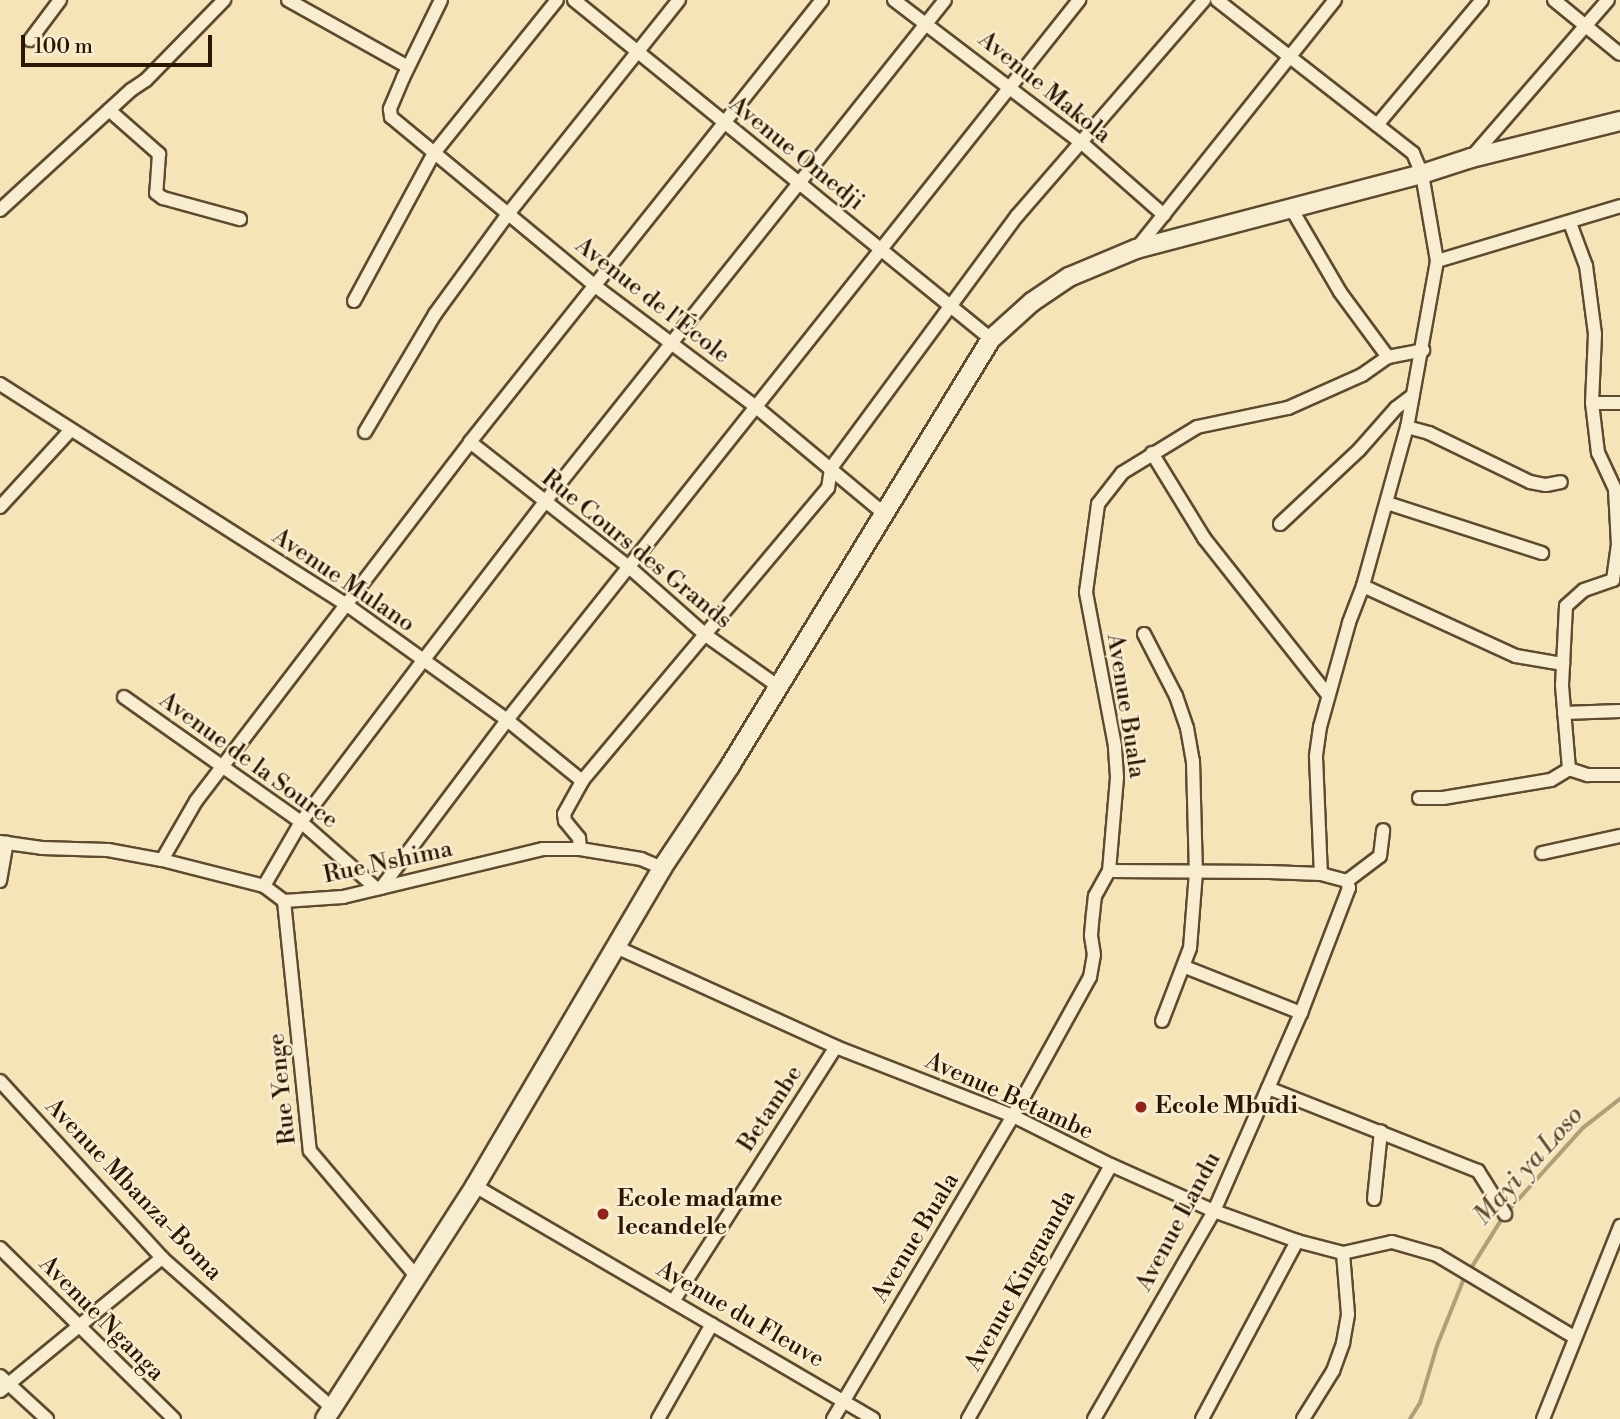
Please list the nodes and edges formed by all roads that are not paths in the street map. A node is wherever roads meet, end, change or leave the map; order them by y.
1 (60, 0) edge
2 (225, 0) edge
3 (288, 0) edge
4 (441, 0) edge
5 (557, 0) edge
6 (574, 0) edge
7 (679, 0) edge
8 (822, 0) edge
9 (894, 0) edge
10 (945, 0) edge
11 (1079, 0) edge
12 (1204, 0) edge
13 (1217, 0) edge
14 (1335, 0) edge
15 (1482, 0) edge
16 (1554, 0) edge
17 (1608, 0) edge
18 (927, 23) junction
19 (1588, 26) junction
20 (30, 40) dead end
21 (638, 50) junction
22 (1620, 54) edge
23 (1289, 58) junction
24 (408, 67) junction
25 (1010, 86) junction
26 (109, 110) junction
27 (1620, 121) edge
28 (723, 122) junction
29 (1377, 125) junction
30 (1082, 143) junction
31 (434, 153) junction
32 (1471, 158) junction
33 (1422, 174) junction
34 (800, 182) junction
35 (1620, 206) edge
36 (1291, 208) junction
37 (0, 210) edge
38 (508, 214) junction
39 (1164, 215) junction
40 (240, 219) dead end
41 (1570, 223) junction
42 (1136, 249) junction
43 (881, 251) junction
44 (1437, 261) junction
45 (595, 286) junction
46 (354, 301) dead end
47 (951, 305) junction
48 (991, 339) junction
49 (673, 344) junction
50 (1423, 350) junction
51 (1388, 357) junction
52 (0, 384) edge
53 (1413, 395) junction
54 (1592, 403) junction
55 (1620, 403) edge
56 (756, 407) junction
57 (1407, 427) junction
58 (70, 431) junction
59 (365, 432) dead end
60 (470, 442) junction
61 (1152, 453) junction
62 (831, 468) junction
63 (1561, 482) dead end
64 (544, 503) junction
65 (1387, 503) junction
66 (0, 508) edge
67 (883, 513) junction
68 (1280, 524) dead end
69 (1542, 553) dead end
70 (629, 567) junction
71 (1363, 586) junction
72 (347, 605) junction
73 (1144, 634) dead end
74 (707, 636) junction
75 (422, 662) junction
76 (1563, 664) junction
77 (779, 687) junction
78 (1328, 695) junction
79 (124, 697) dead end
80 (1620, 711) edge
81 (1564, 713) junction
82 (507, 720) junction
83 (222, 766) junction
84 (1569, 769) junction
85 (1620, 775) edge
86 (582, 781) junction
87 (1419, 797) dead end
88 (301, 822) junction
89 (1382, 830) dead end
90 (1620, 836) edge
91 (4, 843) edge
92 (580, 849) junction
93 (1542, 853) dead end
94 (162, 860) junction
95 (663, 868) junction
96 (1109, 871) junction
97 (1196, 872) junction
98 (1321, 874) junction
99 (0, 881) edge
100 (1347, 881) junction
101 (264, 886) junction
102 (379, 888) junction
103 (284, 901) junction
104 (616, 947) junction
105 (1185, 967) junction
106 (1301, 1013) junction
107 (1162, 1021) dead end
108 (836, 1047) junction
109 (0, 1081) edge
110 (1268, 1088) junction
111 (1013, 1116) junction
112 (1381, 1131) junction
113 (1111, 1165) junction
114 (475, 1186) junction
115 (1374, 1199) dead end
116 (1214, 1211) junction
117 (1505, 1214) dead end
118 (1620, 1226) edge
119 (1297, 1241) junction
120 (0, 1248) edge
121 (1343, 1253) junction
122 (162, 1258) junction
123 (416, 1276) junction
124 (674, 1300) junction
125 (712, 1324) junction
126 (77, 1326) junction
127 (1574, 1337) junction
128 (3, 1383) edge
129 (844, 1400) junction
130 (328, 1414) edge
131 (47, 1419) edge
132 (174, 1419) edge
133 (658, 1419) edge
134 (833, 1419) edge
135 (873, 1419) edge
136 (968, 1419) edge
137 (1094, 1419) edge
138 (1202, 1419) edge
139 (1303, 1419) edge
140 (1543, 1419) edge

1 - 20 street
2 - 26 street
3 - 24 street
4 - 24 street
5 - 31 street
6 - 21 street, Avenue Omedji
7 - 21 street
8 - 28 street
9 - 18 street, Avenue Makola
10 - 18 street
11 - 25 street
12 - 30 street
13 - 23 street
14 - 23 street
15 - 29 street
16 - 19 street
17 - 19 street
18 - 25 street, Avenue Makola
18 - 34 street
19 - 22 street
19 - 32 street
21 - 28 street, Avenue Omedji
21 - 38 street
23 - 29 street
23 - 39 street
24 - 31 street, Avenue de l'École
25 - 30 street, Avenue Makola
25 - 43 street
26 - 37 street
26 - 40 street
27 - 32 street
28 - 34 street, Avenue Omedji
28 - 45 street
29 - 33 street
30 - 39 street, Avenue Makola
30 - 47 street
31 - 38 street, Avenue de l'École
31 - 46 street
32 - 33 street
33 - 36 street
33 - 44 street
34 - 43 street, Avenue Omedji
34 - 49 street
35 - 41 street
36 - 42 street
36 - 51 street
38 - 45 street, Avenue de l'École
38 - 59 street
39 - 42 street
41 - 44 street
41 - 54 street
42 - 48 street
43 - 47 street, Avenue Omedji
43 - 56 street
44 - 50 street
45 - 49 street, Avenue de l'École
45 - 60 street
47 - 48 street, Avenue Omedji
47 - 62 street
48 - 67 street
49 - 56 street, Avenue de l'École
49 - 64 street
50 - 51 street, Avenue Buala
50 - 53 street
51 - 61 street, Avenue Buala
52 - 58 street, Avenue Mulano
53 - 57 street
53 - 68 street
54 - 55 street
54 - 76 street
56 - 62 street, Avenue de l'École
56 - 70 street
57 - 63 street
57 - 65 street
58 - 66 street
58 - 72 street, Avenue Mulano
60 - 64 street, Rue Cours des Grands
60 - 72 street
61 - 78 street
61 - 96 street, Avenue Buala
62 - 67 street, Avenue de l'École
62 - 74 street
64 - 70 street, Rue Cours des Grands
64 - 75 street
65 - 69 street
65 - 71 street
67 - 77 street
70 - 74 street, Rue Cours des Grands
70 - 82 street
71 - 76 street
71 - 78 street
72 - 75 street, Avenue Mulano
72 - 83 street
73 - 97 street
74 - 77 street, Rue Cours des Grands
74 - 86 street
75 - 82 street, Avenue Mulano
75 - 88 street
76 - 81 street
77 - 95 street
78 - 98 street
79 - 83 street, Avenue de la Source
80 - 81 street
81 - 84 street
82 - 86 street, Avenue Mulano
82 - 102 street
83 - 88 street, Avenue de la Source
83 - 94 street
84 - 85 street
84 - 87 street
86 - 92 street
88 - 101 street
88 - 102 street, Avenue de la Source
89 - 100 street
90 - 93 street
91 - 94 street
91 - 99 street
92 - 95 street, Rue Nshima
92 - 102 street, Rue Nshima
94 - 101 street
95 - 104 street
96 - 97 street
96 - 111 street, Avenue Buala
97 - 98 street
97 - 105 street
98 - 100 street
100 - 106 street, Avenue Landu
101 - 103 street
102 - 103 street, Rue Nshima
103 - 123 street, Rue Yenge
104 - 108 street, Avenue Betambe
104 - 114 street
105 - 106 street
105 - 107 street
106 - 110 street, Avenue Landu
108 - 111 street, Avenue Betambe
108 - 124 street, Betambe
109 - 122 street, Avenue Mbanza-Boma
110 - 112 street
110 - 116 street, Avenue Landu
111 - 113 street, Avenue Betambe
111 - 129 street, Avenue Buala
112 - 115 street
112 - 117 street
113 - 116 street, Avenue Betambe
113 - 136 street, Avenue Kinguanda
114 - 123 street
114 - 124 street, Avenue du Fleuve
116 - 119 street, Avenue Betambe
116 - 137 street, Avenue Landu
118 - 127 street
119 - 121 street, Avenue Betambe
119 - 138 street
120 - 126 street, Avenue Nganga
121 - 127 street, Avenue Betambe
121 - 139 street
122 - 126 street
122 - 130 street, Avenue Mbanza-Boma
123 - 130 street
124 - 125 street, Avenue du Fleuve
125 - 129 street, Avenue du Fleuve
125 - 133 street
126 - 128 street
126 - 132 street, Avenue Nganga
127 - 140 street
128 - 131 street
129 - 134 street, Avenue Buala
129 - 135 street, Avenue du Fleuve

